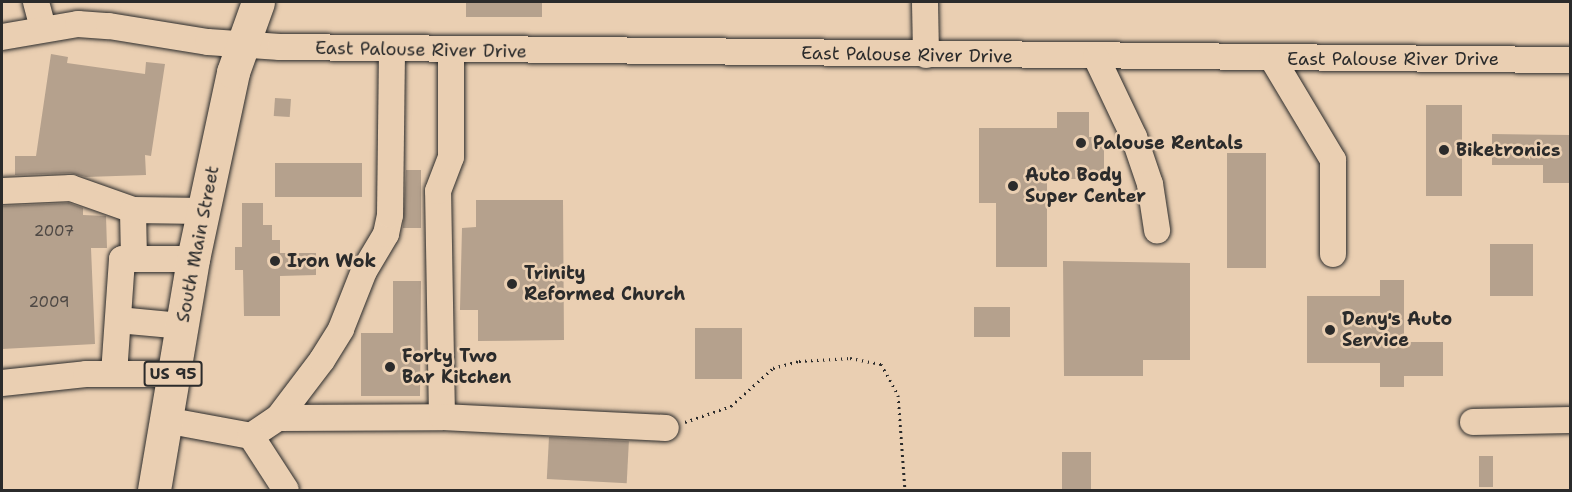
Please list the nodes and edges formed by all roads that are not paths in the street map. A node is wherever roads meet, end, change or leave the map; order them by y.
1 (36, 2) edge
2 (258, 2) edge
3 (925, 2) edge
4 (43, 29) junction
5 (2, 37) edge
6 (243, 46) junction
7 (392, 50) junction
8 (451, 51) junction
9 (926, 55) junction
10 (1096, 57) junction
11 (1272, 58) junction
12 (1570, 60) edge
13 (2, 191) edge
14 (133, 210) junction
15 (204, 211) junction
16 (1157, 230) dead end
17 (1333, 254) dead end
18 (134, 259) junction
19 (193, 259) junction
20 (118, 320) junction
21 (181, 326) junction
22 (114, 374) junction
23 (173, 374) junction
24 (2, 383) edge
25 (442, 417) junction
26 (278, 418) junction
27 (165, 420) junction
28 (1570, 420) edge
29 (1473, 422) dead end
30 (666, 428) road end
31 (250, 436) junction
32 (154, 490) edge
33 (286, 490) edge

1 - 4 street
2 - 6 highway, South Main Street / US 95
3 - 9 street
4 - 5 street, East Palouse River Drive
4 - 6 street, East Palouse River Drive
6 - 7 street, East Palouse River Drive
6 - 15 highway, South Main Street / US 95
7 - 8 street, East Palouse River Drive
7 - 26 street
8 - 9 street, East Palouse River Drive
8 - 25 street
9 - 10 street, East Palouse River Drive
10 - 11 street, East Palouse River Drive
10 - 16 street
11 - 12 street, East Palouse River Drive
11 - 17 street
13 - 14 street
14 - 15 street
14 - 18 street
15 - 19 highway, South Main Street / US 95
18 - 19 street
18 - 20 street
19 - 21 highway, South Main Street / US 95
20 - 21 street
20 - 22 street
21 - 23 highway, South Main Street / US 95
22 - 23 street
22 - 24 street
23 - 27 highway, South Main Street / US 95
25 - 26 street
25 - 30 street
26 - 31 street
27 - 31 street
27 - 32 highway, South Main Street / US 95
28 - 29 street
31 - 33 street

